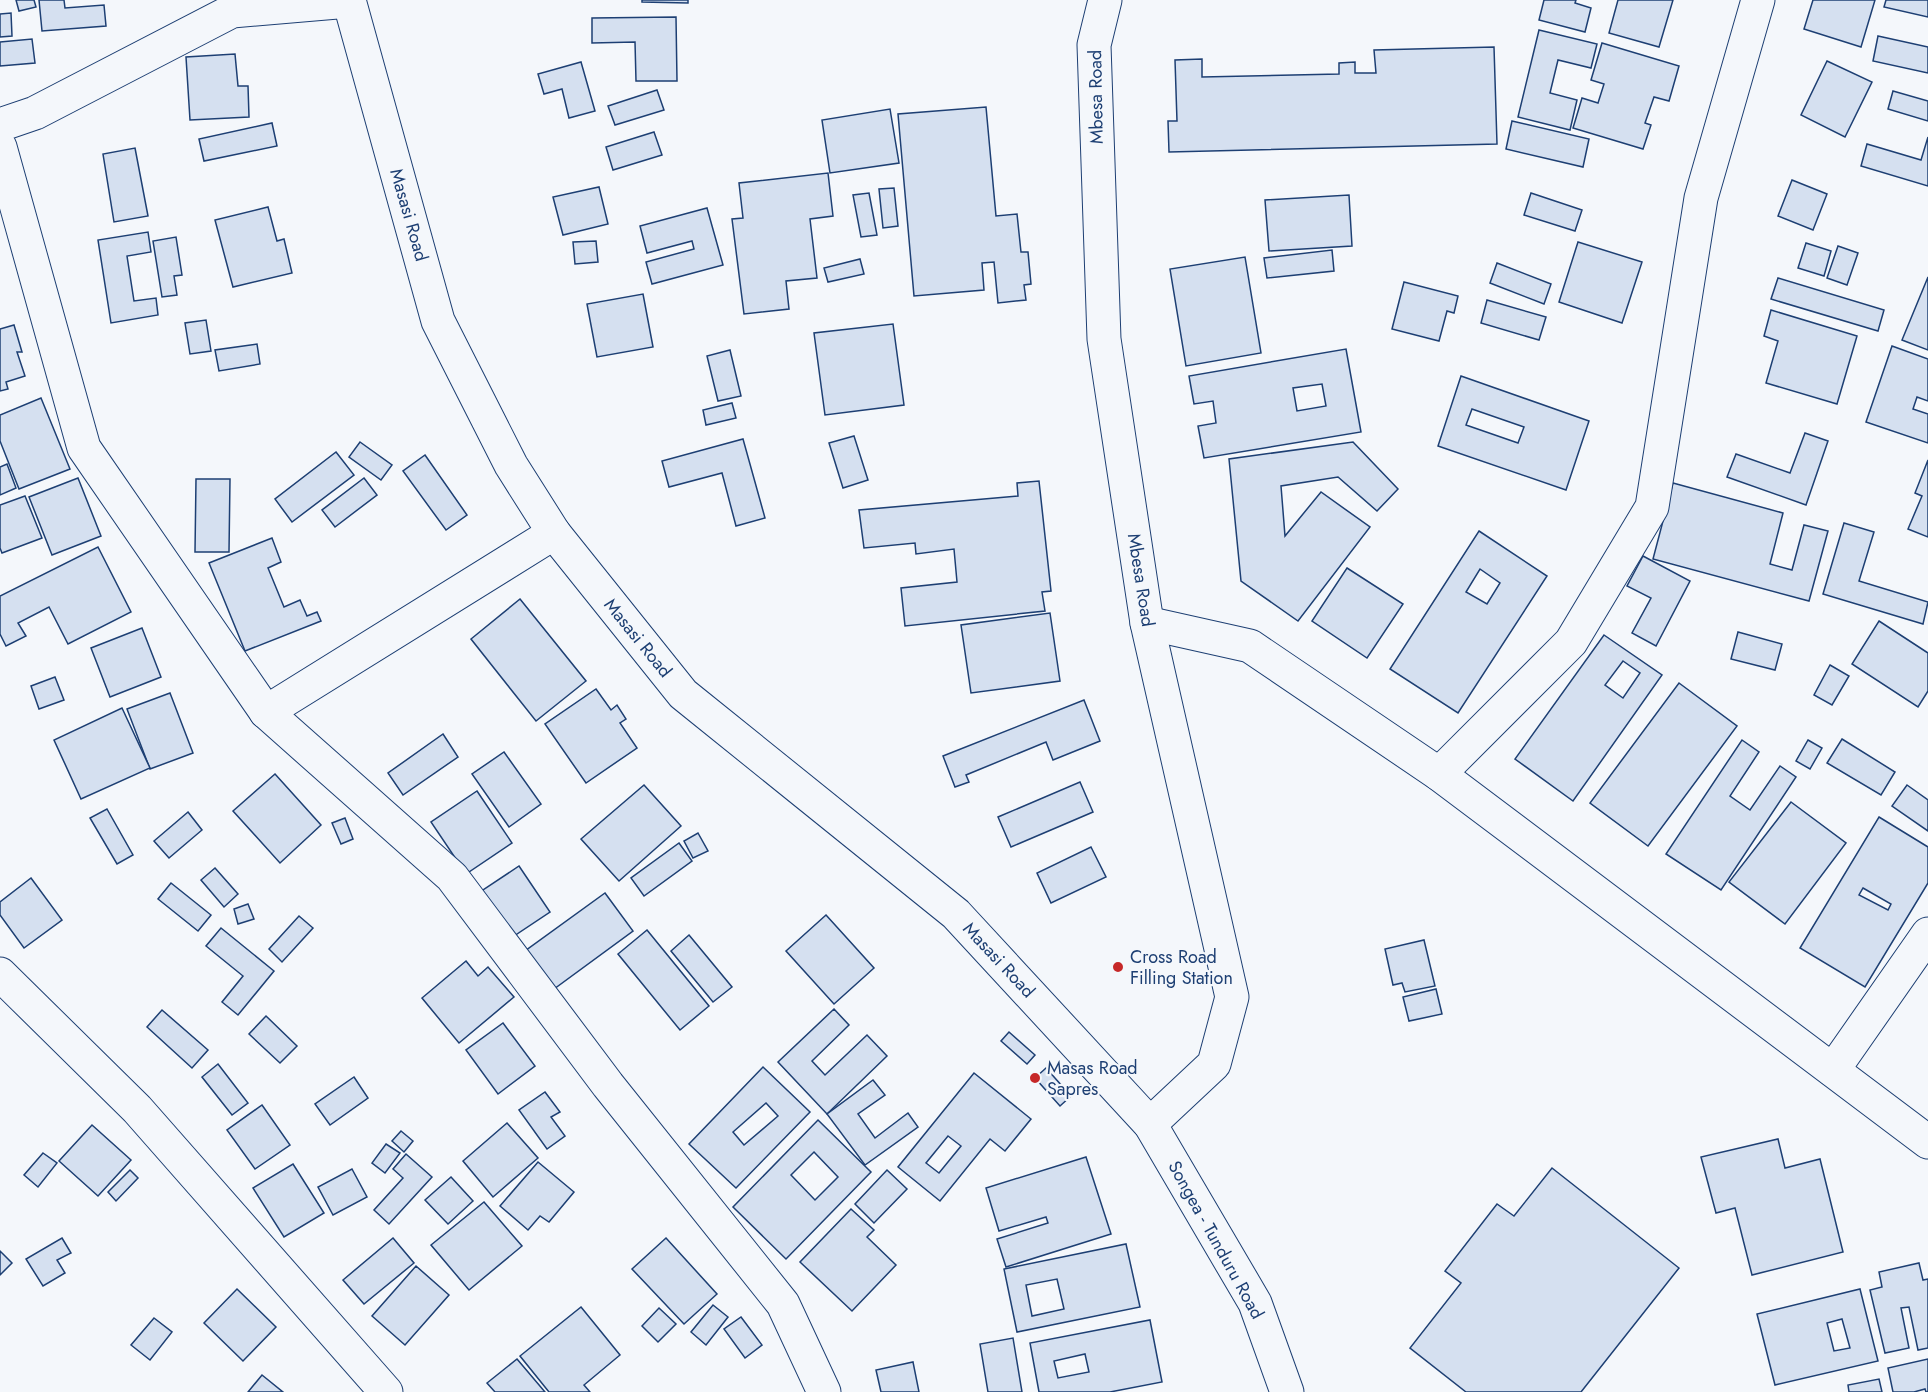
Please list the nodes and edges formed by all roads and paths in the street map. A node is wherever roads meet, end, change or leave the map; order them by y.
1 (349, 0) edge
2 (1105, 0) edge
3 (1758, 0) edge
4 (0, 125) edge
5 (0, 147) edge
6 (554, 533) junction
7 (1147, 623) junction
8 (266, 712) junction
9 (1439, 774) junction
10 (1928, 934) edge
11 (0, 974) edge
12 (1833, 1070) junction
13 (1150, 1124) junction
14 (1928, 1142) edge
15 (386, 1392) edge
16 (824, 1392) edge
17 (1287, 1392) edge

1 - 4 main road
1 - 6 main road, Masasi Road
2 - 7 main road, Mbesa Road
3 - 9 main road
5 - 8 main road
6 - 8 main road
6 - 13 main road, Masasi Road
7 - 9 main road
7 - 13 main road, Mbesa Road
8 - 16 main road
9 - 12 main road
10 - 12 main road
11 - 15 main road
12 - 14 main road
13 - 17 main road, Songea - Tunduru Road

